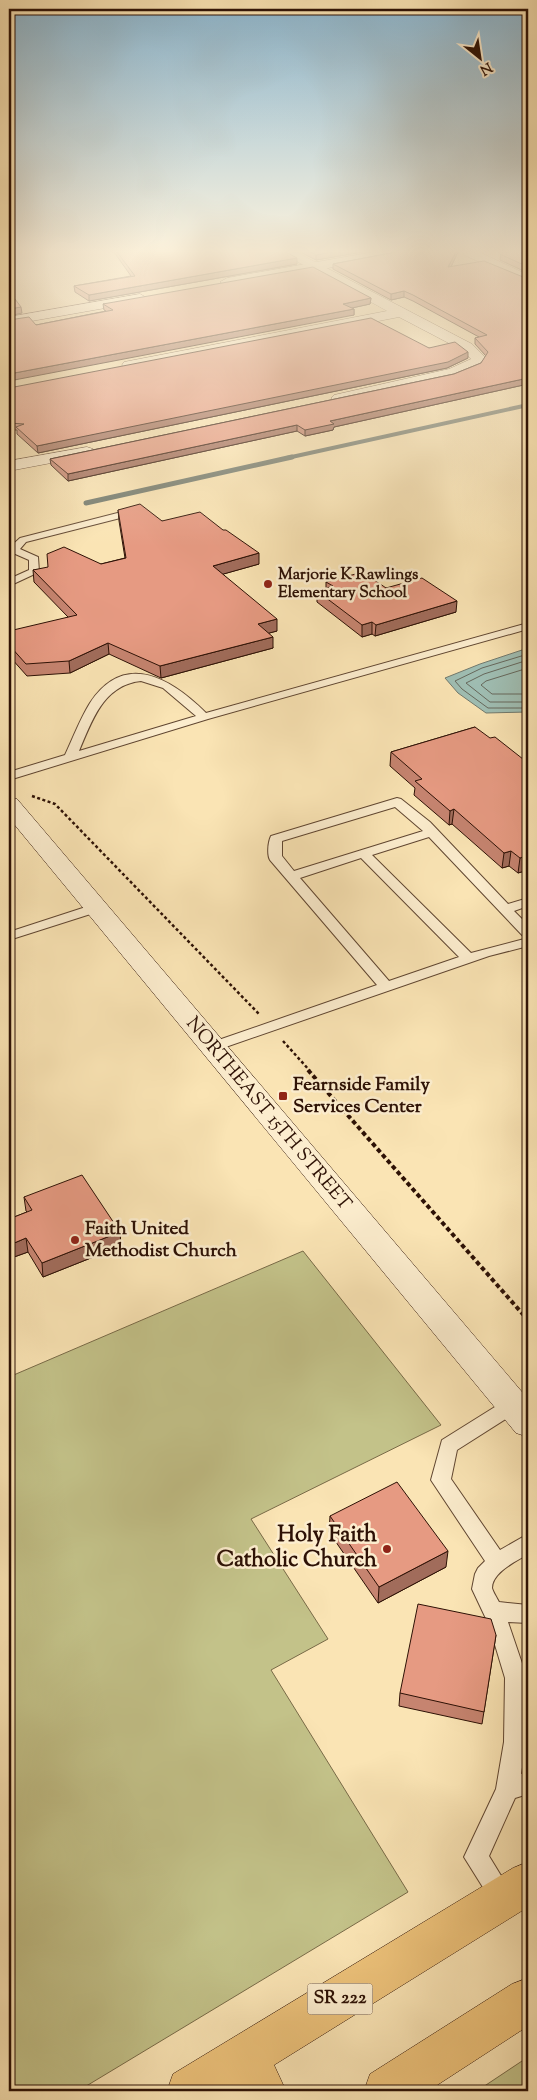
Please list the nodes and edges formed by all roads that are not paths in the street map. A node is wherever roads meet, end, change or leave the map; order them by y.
1 (207, 350) edge
2 (471, 350) edge
3 (114, 368) edge
4 (322, 402) edge
5 (103, 448) edge
6 (9, 466) edge
7 (146, 509) edge
8 (11, 551) edge
9 (9, 583) edge
10 (528, 626) edge
11 (204, 717) junction
12 (70, 757) junction
13 (9, 776) edge
14 (19, 800) edge
15 (432, 832) junction
16 (364, 854) junction
17 (292, 876) junction
18 (528, 902) edge
19 (95, 908) junction
20 (505, 909) junction
21 (528, 933) edge
22 (9, 936) edge
23 (528, 942) edge
24 (469, 959) junction
25 (387, 987) junction
26 (212, 1047) junction
27 (521, 1414) edge
28 (528, 1543) edge
29 (497, 1563) junction
30 (492, 1612) junction
31 (528, 1614) edge
32 (521, 1674) edge
33 (522, 1716) edge
34 (528, 1783) edge
35 (507, 1790) junction
36 (516, 1891) edge
37 (528, 2000) edge
38 (254, 2074) edge
39 (190, 2091) edge
40 (387, 2091) edge

1 - 3 street
2 - 4 street
5 - 6 street
7 - 8 lane
8 - 9 lane
10 - 11 lane
11 - 12 lane
11 - 12 lane
12 - 13 lane
14 - 19 street, NORTHEAST 15TH STREET
15 - 16 lane
15 - 17 lane
15 - 20 lane
16 - 17 lane
16 - 24 lane
17 - 25 lane
18 - 20 lane
19 - 22 lane
19 - 26 street, NORTHEAST 15TH STREET
20 - 21 lane
23 - 24 lane
24 - 25 lane
25 - 26 lane
26 - 27 street, NORTHEAST 15TH STREET
27 - 29 lane
28 - 29 lane
29 - 30 lane
30 - 31 lane
30 - 32 lane
32 - 33 lane
33 - 35 lane
34 - 35 lane
35 - 36 lane
36 - 38 main road, SR 222
37 - 40 main road
38 - 39 main road, SR 222

